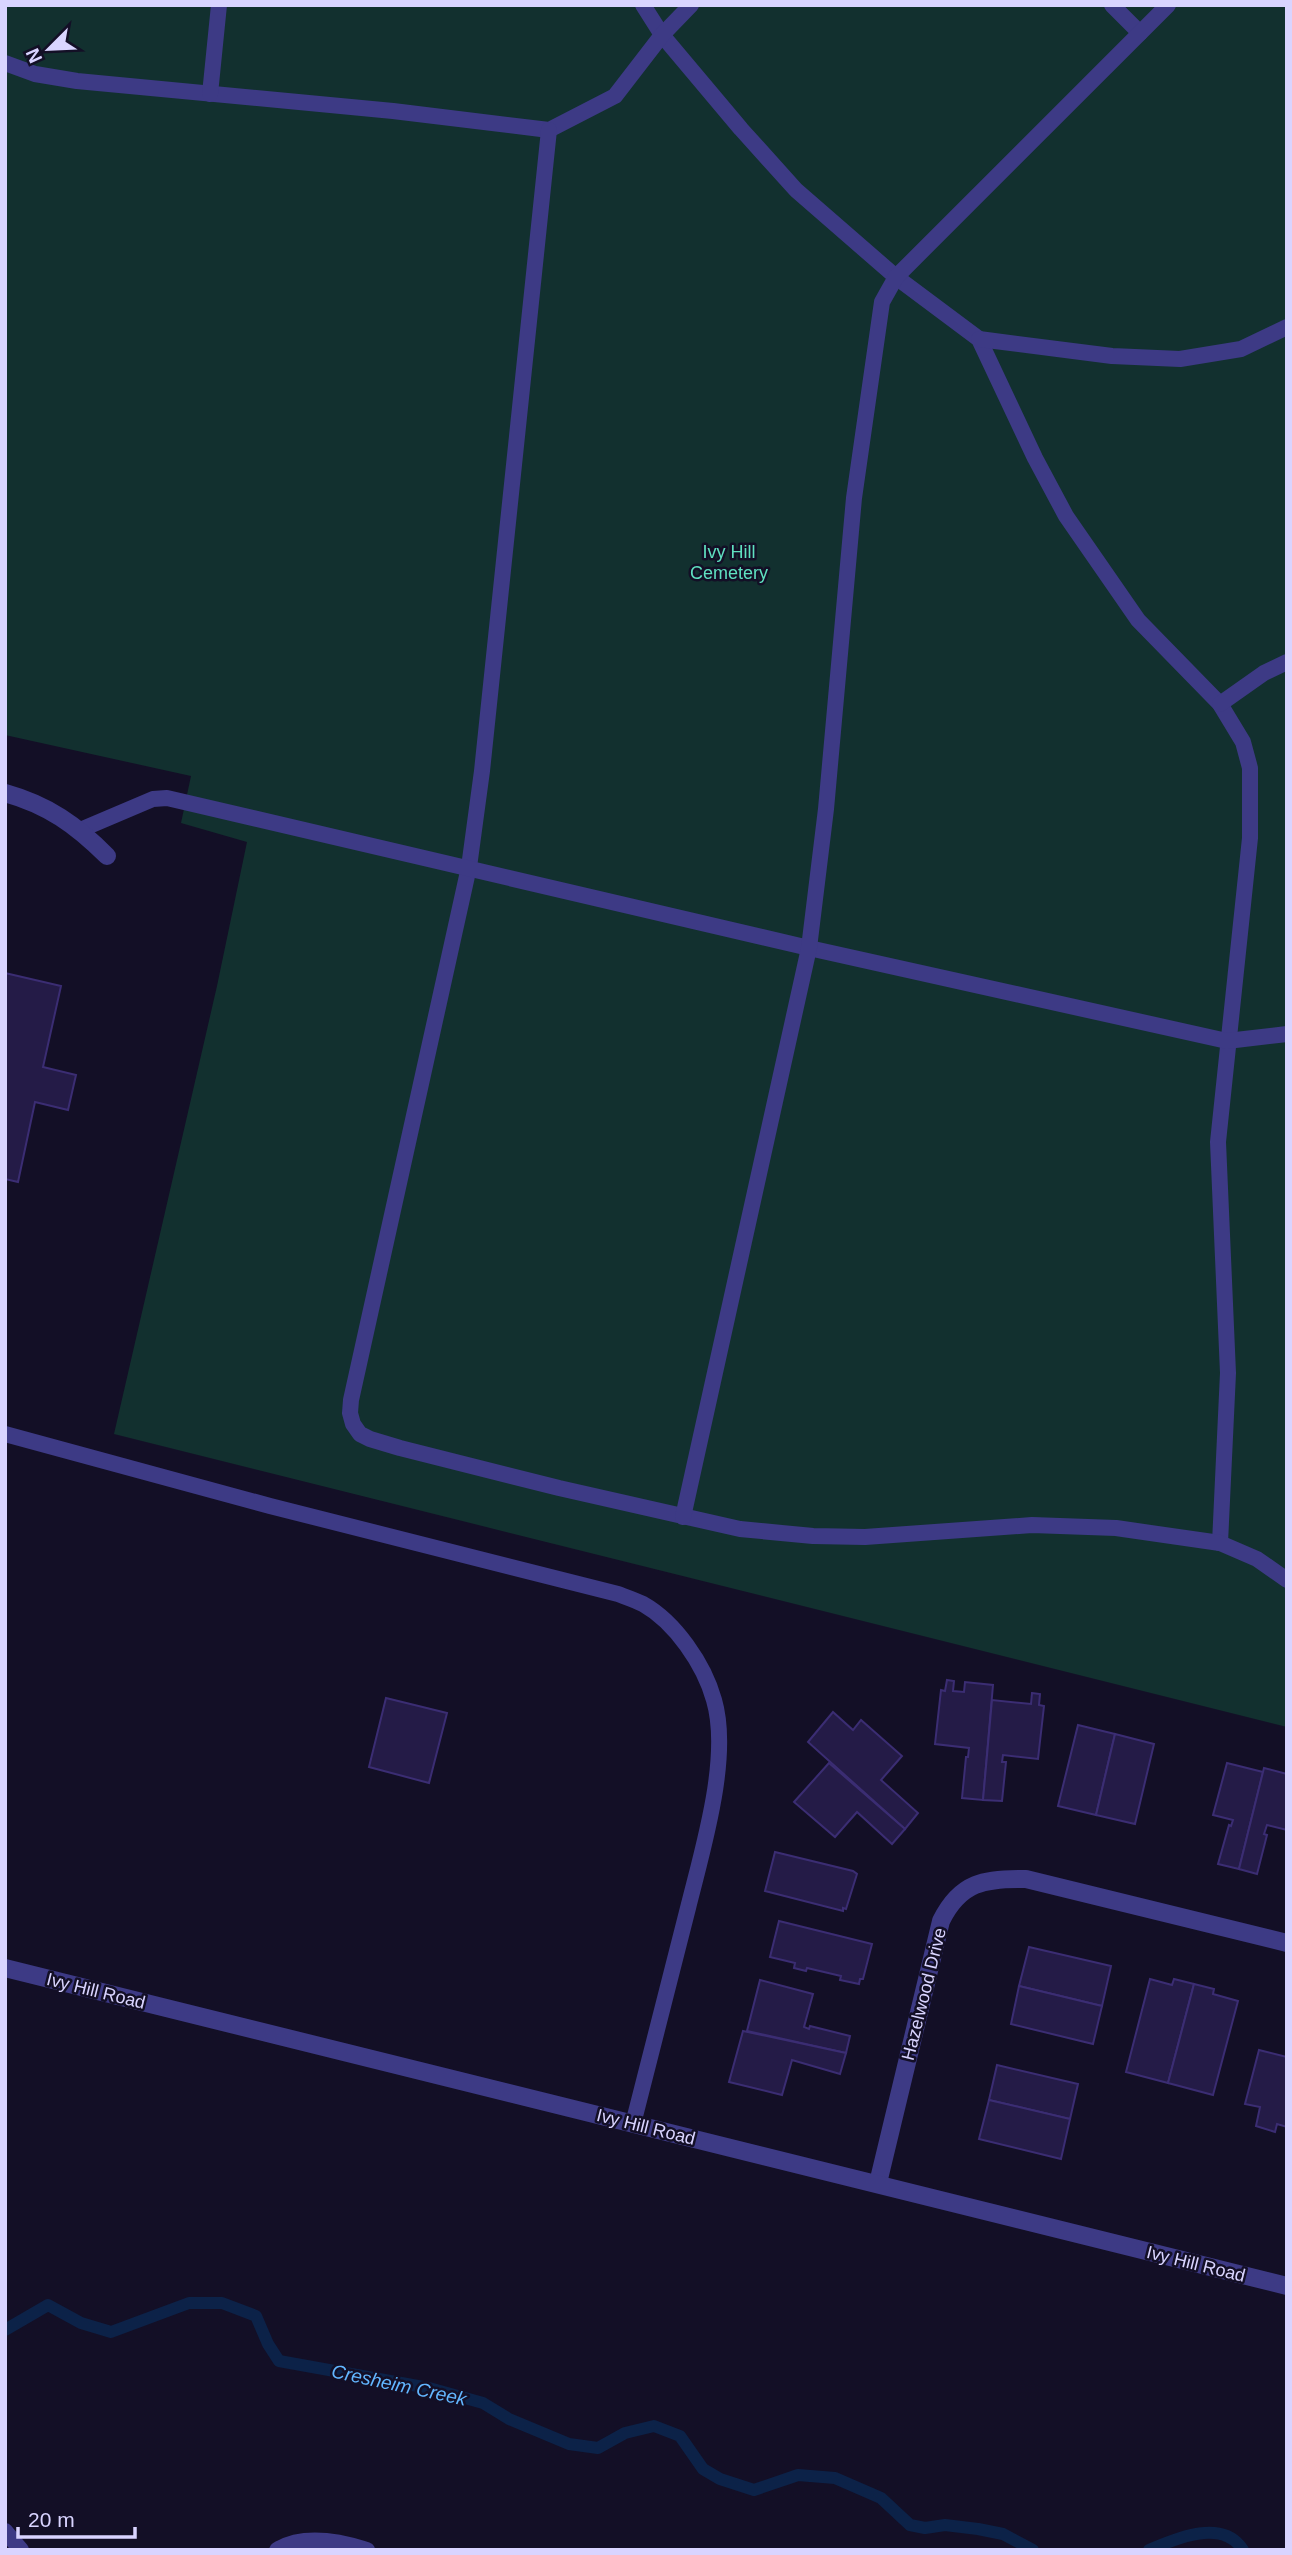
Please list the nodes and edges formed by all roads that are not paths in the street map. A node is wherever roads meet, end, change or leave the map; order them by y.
1 (219, 5) edge
2 (643, 5) edge
3 (691, 5) edge
4 (1112, 5) edge
5 (1168, 5) edge
6 (1140, 33) junction
7 (662, 35) junction
8 (5, 63) edge
9 (210, 94) junction
10 (550, 130) junction
11 (896, 278) junction
12 (1287, 327) edge
13 (979, 339) junction
14 (1287, 662) edge
15 (1220, 704) junction
16 (5, 793) edge
17 (80, 830) junction
18 (107, 856) dead end
19 (468, 867) junction
20 (809, 948) junction
21 (1287, 1034) edge
22 (1227, 1041) junction
23 (5, 1434) edge
24 (683, 1517) junction
25 (1220, 1543) junction
26 (1287, 1580) edge
27 (1287, 1943) edge
28 (5, 1968) edge
29 (633, 2124) junction
30 (878, 2183) junction
31 (1287, 2286) edge
32 (5, 2531) edge
33 (21, 2550) edge
34 (277, 2550) edge
35 (367, 2550) edge

1 - 9 lane
2 - 7 lane
3 - 7 lane
4 - 6 lane
5 - 6 lane
6 - 11 lane
7 - 10 lane
7 - 11 lane
8 - 9 lane
9 - 10 lane
10 - 19 lane
11 - 13 lane
11 - 20 lane
12 - 13 lane
13 - 15 lane
14 - 15 lane
15 - 22 lane
16 - 17 street
17 - 18 street
17 - 19 lane
19 - 20 lane
19 - 24 lane
20 - 22 lane
20 - 24 lane
21 - 22 lane
22 - 25 lane
23 - 29 lane
24 - 25 lane
25 - 26 lane
27 - 30 street, Hazelwood Drive
28 - 29 street, Ivy Hill Road
29 - 30 street, Ivy Hill Road
30 - 31 street, Ivy Hill Road
32 - 33 lane
34 - 35 lane

